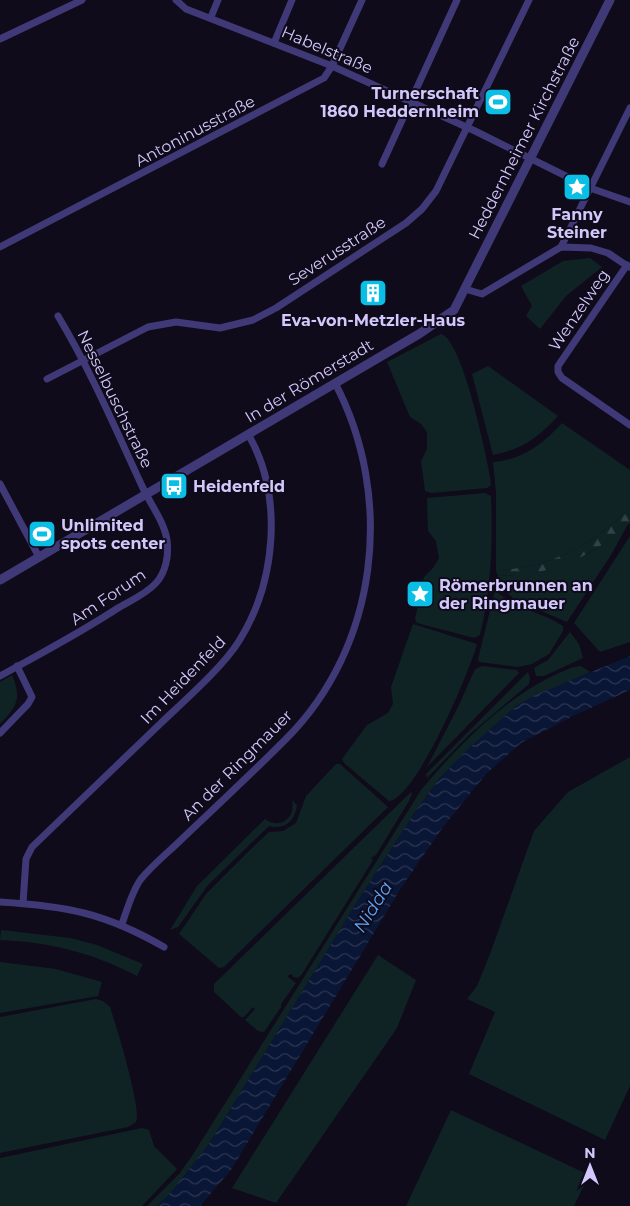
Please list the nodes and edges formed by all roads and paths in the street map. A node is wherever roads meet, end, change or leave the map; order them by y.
1 (82, 0) edge
2 (176, 0) edge
3 (218, 0) edge
4 (292, 0) edge
5 (362, 0) edge
6 (457, 0) edge
7 (529, 0) edge
8 (610, 0) edge
9 (211, 17) junction
10 (0, 39) edge
11 (274, 43) junction
12 (332, 66) junction
13 (412, 101) junction
14 (630, 108) edge
15 (466, 126) junction
16 (530, 159) junction
17 (382, 164) dead end
18 (590, 188) junction
19 (630, 202) edge
20 (0, 247) edge
21 (561, 247) junction
22 (628, 266) edge
23 (465, 289) junction
24 (58, 316) dead end
25 (85, 360) junction
26 (47, 379) dead end
27 (335, 383) junction
28 (630, 425) edge
29 (248, 434) junction
30 (0, 484) edge
31 (146, 494) junction
32 (39, 557) junction
33 (0, 580) edge
34 (17, 666) junction
35 (0, 676) edge
36 (0, 733) edge
37 (0, 902) edge
38 (23, 903) junction
39 (122, 924) junction
40 (164, 947) dead end

1 - 10 street
2 - 9 street, Habelstraße
3 - 9 street
4 - 11 street
5 - 12 street, Antoninusstraße
6 - 13 street
7 - 15 street, Severusstraße
8 - 16 street, Heddernheimer Kirchstraße
9 - 11 street, Habelstraße
11 - 12 street, Habelstraße
12 - 13 street, Habelstraße
12 - 20 street, Antoninusstraße
13 - 15 street, Habelstraße
13 - 17 street
14 - 18 street
15 - 16 street, Habelstraße
15 - 25 street, Severusstraße
16 - 18 street, Habelstraße
16 - 23 street, Heddernheimer Kirchstraße
18 - 19 street, Habelstraße
18 - 21 street
21 - 22 street
21 - 23 street
22 - 28 street, Wenzelweg
23 - 27 street, In der Römerstadt
24 - 25 street, Nesselbuschstraße
25 - 26 street, Severusstraße
25 - 31 street, Nesselbuschstraße
27 - 29 street, In der Römerstadt
27 - 39 street, An der Ringmauer
29 - 31 street, In der Römerstadt
29 - 38 street, Im Heidenfeld
30 - 32 street
31 - 32 street, In der Römerstadt
31 - 34 street, Am Forum
32 - 33 street, In der Römerstadt
34 - 35 street, Am Forum
34 - 36 street
37 - 38 street
38 - 39 street
39 - 40 street

